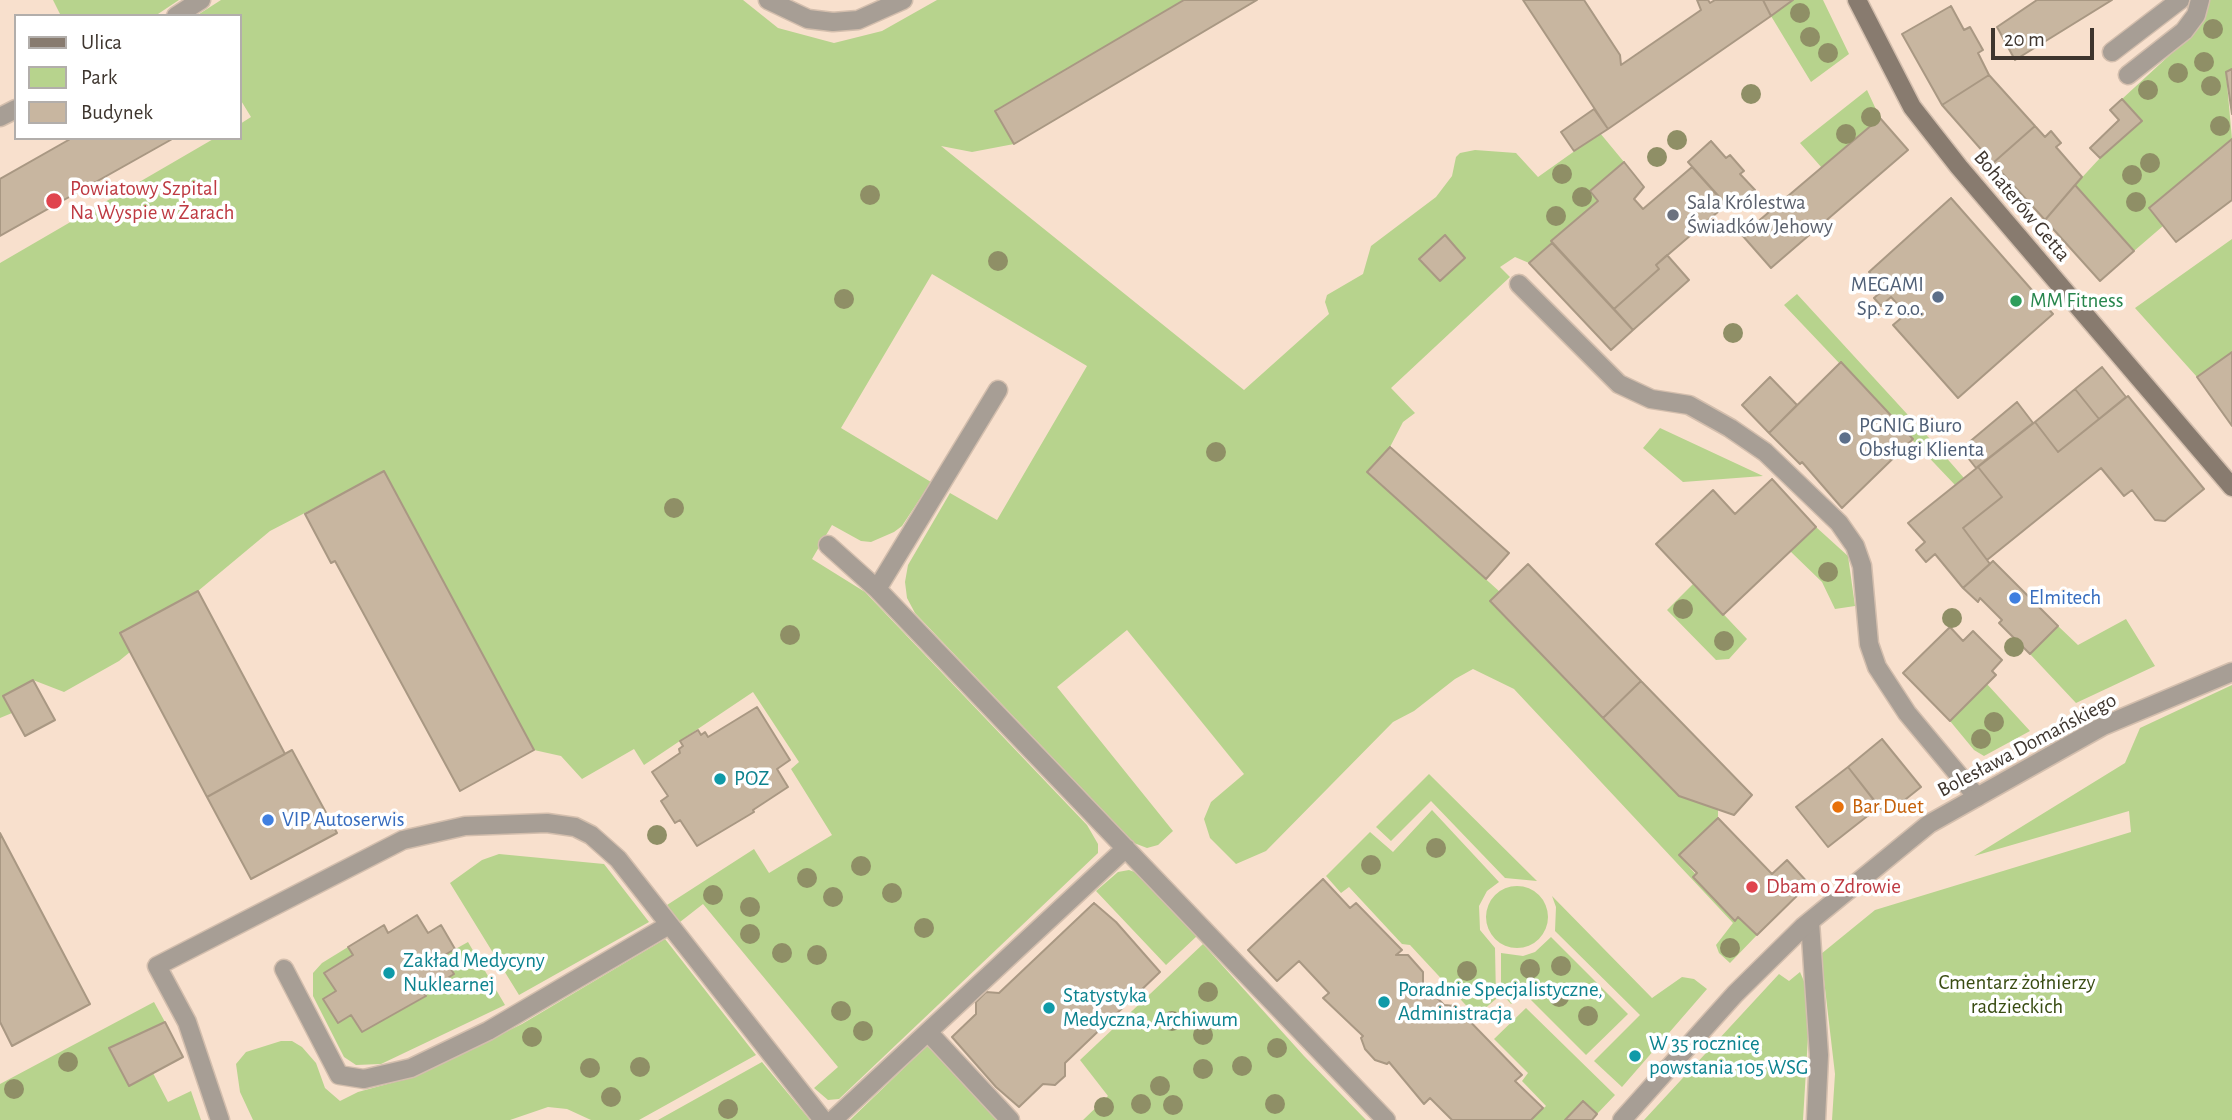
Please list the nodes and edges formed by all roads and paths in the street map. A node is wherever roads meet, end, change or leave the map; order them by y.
1 (201, 0) edge
2 (768, 0) edge
3 (903, 0) edge
4 (1857, 0) edge
5 (2180, 0) edge
6 (2200, 0) edge
7 (179, 14) edge
8 (2112, 52) dead end
9 (2128, 75) dead end
10 (1519, 284) dead end
11 (998, 390) dead end
12 (2232, 487) edge
13 (828, 545) dead end
14 (877, 589) junction
15 (2232, 672) edge
16 (1977, 797) junction
17 (1126, 848) junction
18 (1810, 922) junction
19 (669, 925) junction
20 (284, 969) dead end
21 (928, 1032) junction
22 (220, 1120) edge
23 (823, 1120) edge
24 (833, 1120) edge
25 (1010, 1120) edge
26 (1386, 1120) edge
27 (1622, 1120) edge
28 (1816, 1120) edge

1 - 7 street
2 - 3 street
4 - 12 street, Bohaterów Getta
5 - 8 street
6 - 9 street
10 - 16 street
11 - 14 street
13 - 14 street
14 - 17 street
15 - 16 street, Bolesława Domańskiego
16 - 18 street, Bolesława Domańskiego
17 - 21 street
17 - 26 street
18 - 27 street, Bolesława Domańskiego
18 - 28 street
19 - 20 street
19 - 22 street
19 - 23 street
21 - 24 street
21 - 25 street

